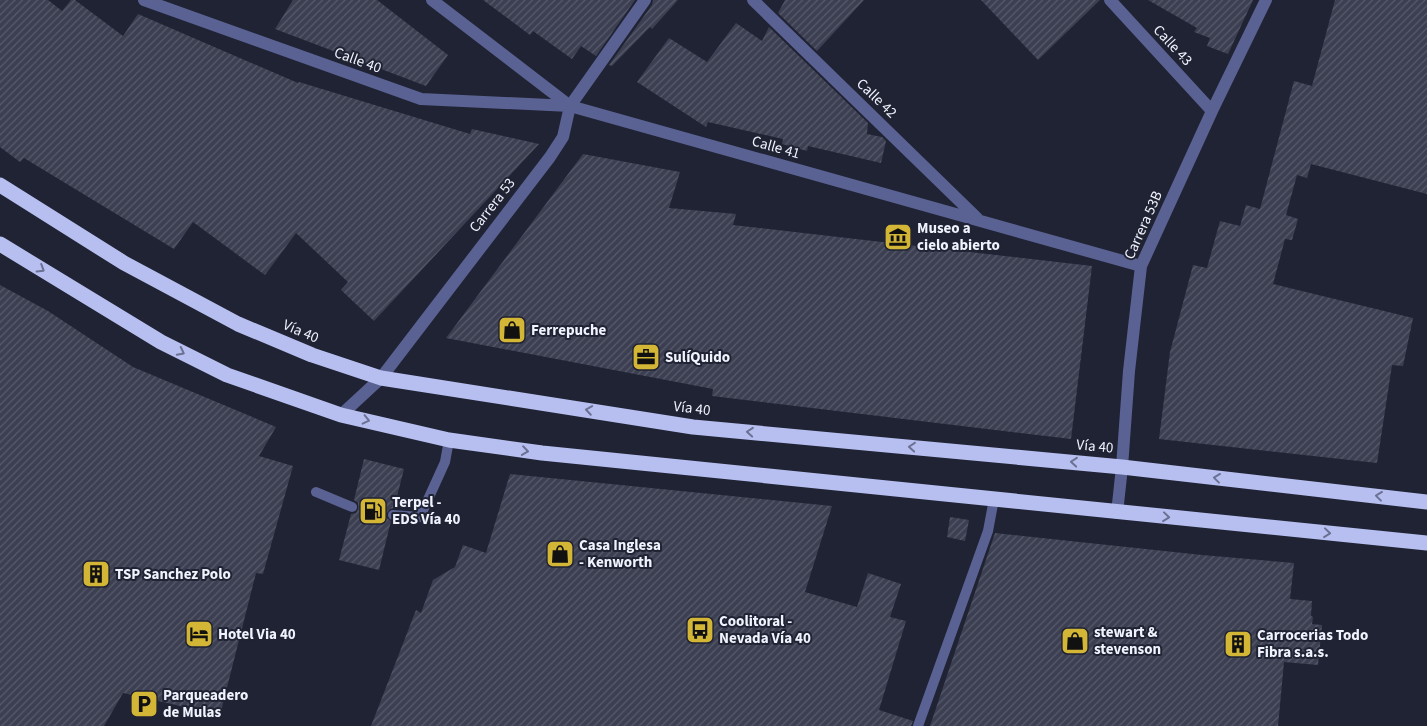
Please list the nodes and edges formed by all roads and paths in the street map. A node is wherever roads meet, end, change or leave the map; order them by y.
1 (144, 0) edge
2 (432, 0) edge
3 (645, 0) edge
4 (753, 0) edge
5 (1110, 0) edge
6 (1266, 0) edge
7 (570, 106) junction
8 (1212, 111) junction
9 (0, 186) edge
10 (979, 220) junction
11 (0, 244) edge
12 (1141, 266) junction
13 (381, 378) junction
14 (341, 415) junction
15 (448, 440) junction
16 (1122, 466) junction
17 (316, 492) dead end
18 (994, 499) junction
19 (1427, 502) edge
20 (352, 506) dead end
21 (1117, 512) junction
22 (393, 515) dead end
23 (1427, 543) edge
24 (918, 726) edge

1 - 7 street, Calle 40
2 - 7 street, Calle 41
3 - 7 street, Carrera 53
4 - 10 street, Calle 42
5 - 8 street, Calle 43
6 - 8 street, Carrera 53B
7 - 10 street, Calle 41
7 - 13 street, Carrera 53
8 - 12 street, Carrera 53B
9 - 13 highway, Vía 40
10 - 12 street, Calle 41
11 -> 14 highway
12 - 16 street, Carrera 53B
13 - 14 street, Carrera 53
16 -> 13 highway, Vía 40
14 -> 15 highway
15 -> 18 highway
15 - 22 lane
19 -> 16 highway, Vía 40
16 - 21 street, Carrera 53B
17 - 20 lane
18 - 21 highway
18 - 24 lane
21 -> 23 highway

